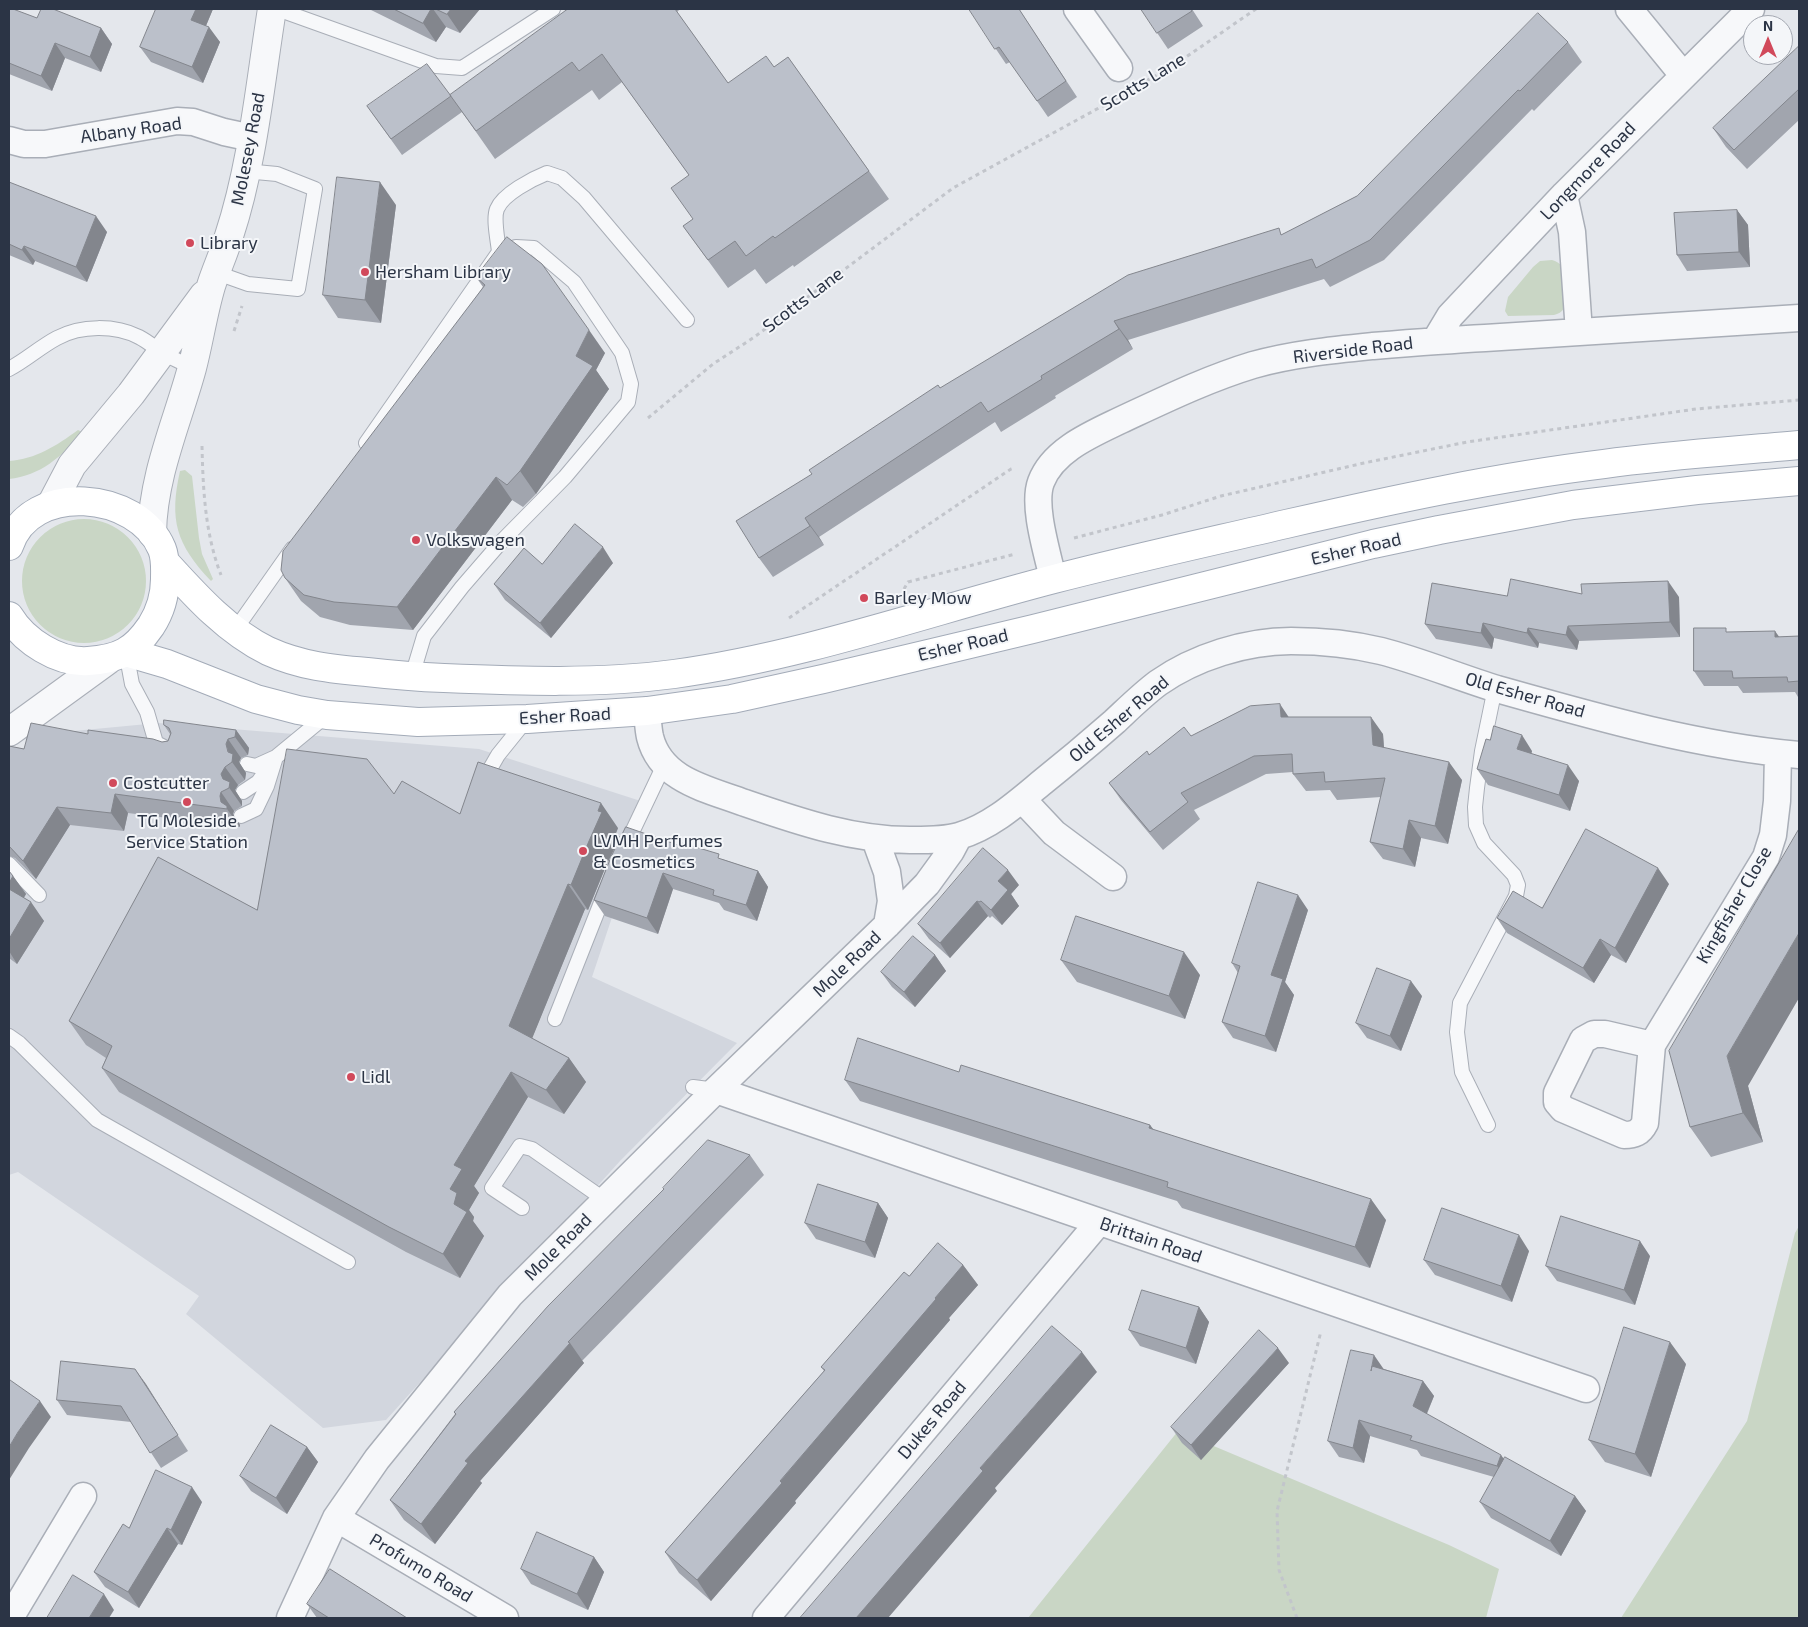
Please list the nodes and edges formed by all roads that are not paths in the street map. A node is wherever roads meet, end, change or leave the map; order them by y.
1 (272, 9) edge
2 (277, 9) edge
3 (553, 9) edge
4 (1077, 9) edge
5 (1629, 9) edge
6 (1751, 9) edge
7 (1119, 68) dead end
8 (1683, 75) junction
9 (252, 138) junction
10 (9, 140) edge
11 (245, 171) junction
12 (1564, 195) junction
13 (499, 252) junction
14 (214, 279) junction
15 (1799, 318) edge
16 (687, 320) dead end
17 (1579, 332) junction
18 (1435, 341) junction
19 (162, 352) junction
20 (192, 368) junction
21 (9, 369) edge
22 (1799, 445) edge
23 (357, 456) edge
24 (1799, 481) edge
25 (9, 504) edge
26 (46, 508) junction
27 (152, 533) junction
28 (301, 537) edge
29 (9, 546) edge
30 (165, 562) junction
31 (1053, 580) junction
32 (9, 616) edge
33 (234, 630) junction
34 (117, 656) junction
35 (412, 676) junction
36 (1495, 688) junction
37 (647, 711) junction
38 (327, 715) junction
39 (527, 719) junction
40 (9, 732) edge
41 (175, 752) edge
42 (1789, 754) edge
43 (276, 757) junction
44 (247, 764) dead end
45 (664, 764) junction
46 (243, 792) dead end
47 (475, 795) edge
48 (1022, 799) junction
49 (241, 816) dead end
50 (959, 836) junction
51 (876, 839) junction
52 (619, 860) edge
53 (9, 864) edge
54 (1113, 876) dead end
55 (611, 877) edge
56 (39, 895) dead end
57 (887, 925) junction
58 (555, 1019) dead end
59 (9, 1036) edge
60 (1652, 1046) dead end
61 (704, 1089) junction
62 (1488, 1125) dead end
63 (605, 1200) junction
64 (522, 1208) dead end
65 (1099, 1222) junction
66 (348, 1262) dead end
67 (1586, 1389) dead end
68 (83, 1496) dead end
69 (336, 1518) junction
70 (10, 1618) edge
71 (290, 1618) edge
72 (505, 1618) edge
73 (766, 1618) edge

1 - 9 street, Molesey Road
2 - 3 lane
4 - 7 street
5 - 8 street
6 - 8 street, Longmore Road
8 - 12 street, Longmore Road
9 - 10 street, Albany Road
9 - 11 street, Molesey Road
11 - 14 street, Molesey Road
11 - 14 lane
12 - 17 street
12 - 18 street, Longmore Road
13 - 16 lane
13 - 23 lane
13 - 35 lane
14 - 19 street, Molesey Road
14 - 20 street, Molesey Road
15 - 17 street, Riverside Road
17 - 18 street, Riverside Road
18 - 31 street, Riverside Road
19 - 20 lane
19 - 21 lane
19 - 26 street, Molesey Road
20 - 27 street, Molesey Road
22 - 31 main road, Esher Road
24 - 37 main road, Esher Road
25 - 26 main road
26 - 27 main road
26 - 29 main road
27 - 30 main road
28 - 33 lane
30 - 33 main road, Esher Road
30 - 34 main road
31 - 35 main road, Esher Road
32 - 34 main road, Esher Road
33 - 35 main road, Esher Road
34 - 38 main road, Esher Road
34 - 40 street
34 - 41 lane
36 - 42 street, Old Esher Road
36 - 48 street, Old Esher Road
36 - 62 lane
37 - 39 main road, Esher Road
37 - 45 street, Old Esher Road
38 - 39 main road, Esher Road
38 - 43 lane
39 - 47 lane
42 - 60 street, Kingfisher Close
43 - 44 lane
43 - 46 lane
43 - 49 lane
45 - 51 street, Old Esher Road
45 - 52 lane
48 - 50 street, Old Esher Road
48 - 54 street
50 - 51 street, Old Esher Road
50 - 57 street, Mole Road
51 - 57 street, Mole Road
53 - 56 lane
55 - 58 lane
57 - 61 street, Mole Road
59 - 66 lane
61 - 63 street, Mole Road
61 - 65 street, Brittain Road
63 - 64 lane
63 - 69 street, Mole Road
65 - 67 street, Brittain Road
65 - 73 street, Dukes Road
68 - 70 street
69 - 71 street, Mole Road
69 - 72 street, Profumo Road

